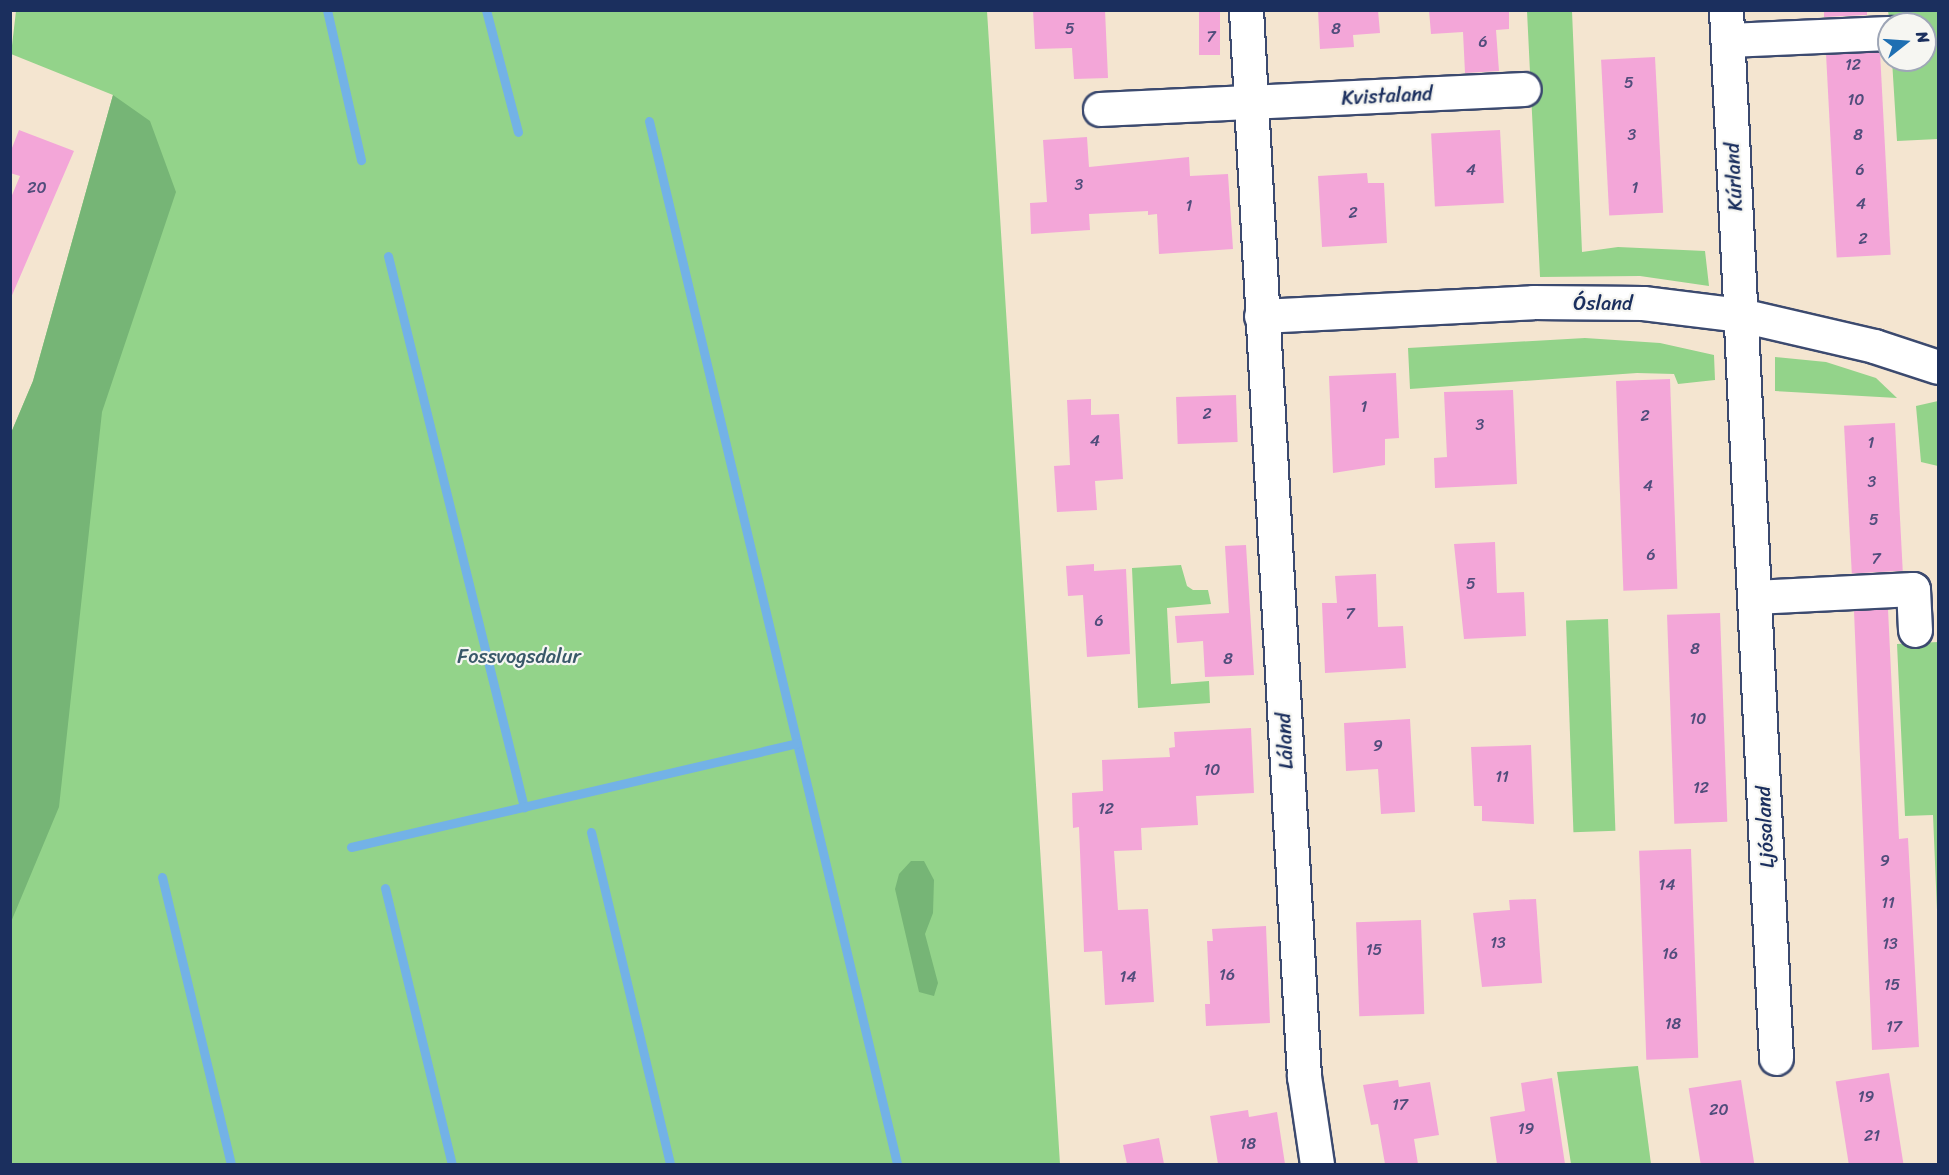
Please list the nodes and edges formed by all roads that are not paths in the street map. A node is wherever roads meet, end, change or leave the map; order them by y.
1 (1246, 10) edge
2 (1727, 25) edge
3 (1877, 32) edge
4 (1524, 89) dead end
5 (1250, 102) junction
6 (1100, 109) dead end
7 (1741, 315) junction
8 (1261, 316) junction
9 (1938, 367) edge
10 (1755, 597) junction
11 (1915, 630) dead end
12 (1776, 1058) dead end
13 (1317, 1164) edge

1 - 5 street
2 - 3 street, Kúrland
2 - 7 street, Kúrland
4 - 5 street, Kvistaland
5 - 6 street, Kvistaland
5 - 8 street
7 - 8 street, Ósland
7 - 9 street, Ósland
7 - 10 street, Ljósaland
8 - 13 street, Láland
10 - 11 street
10 - 12 street, Ljósaland

